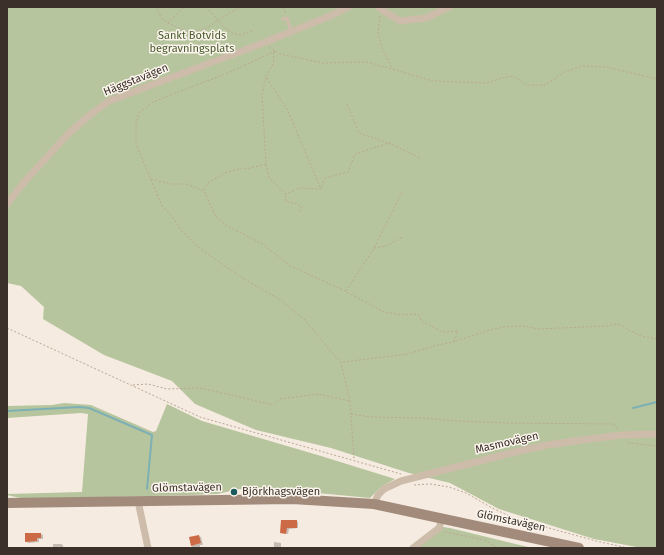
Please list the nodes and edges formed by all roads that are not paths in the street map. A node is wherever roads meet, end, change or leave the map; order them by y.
1 (333, 7) edge
2 (348, 7) edge
3 (449, 7) edge
4 (380, 9) edge
5 (330, 16) junction
6 (285, 18) road end
7 (291, 31) junction
8 (7, 204) edge
9 (657, 434) edge
10 (138, 501) junction
11 (7, 503) edge
12 (374, 504) junction
13 (441, 524) junction
14 (148, 548) edge
15 (413, 548) edge
16 (579, 548) edge

1 - 5 street
2 - 5 street, Häggstavägen
3 - 4 street
5 - 7 street, Häggstavägen
6 - 7 lane
7 - 8 street, Häggstavägen
9 - 12 street, Masmovägen
10 - 11 main road, Glömstavägen
10 - 12 main road, Glömstavägen
10 - 14 street
12 - 13 main road, Glömstavägen
13 - 15 street
13 - 16 main road, Glömstavägen

